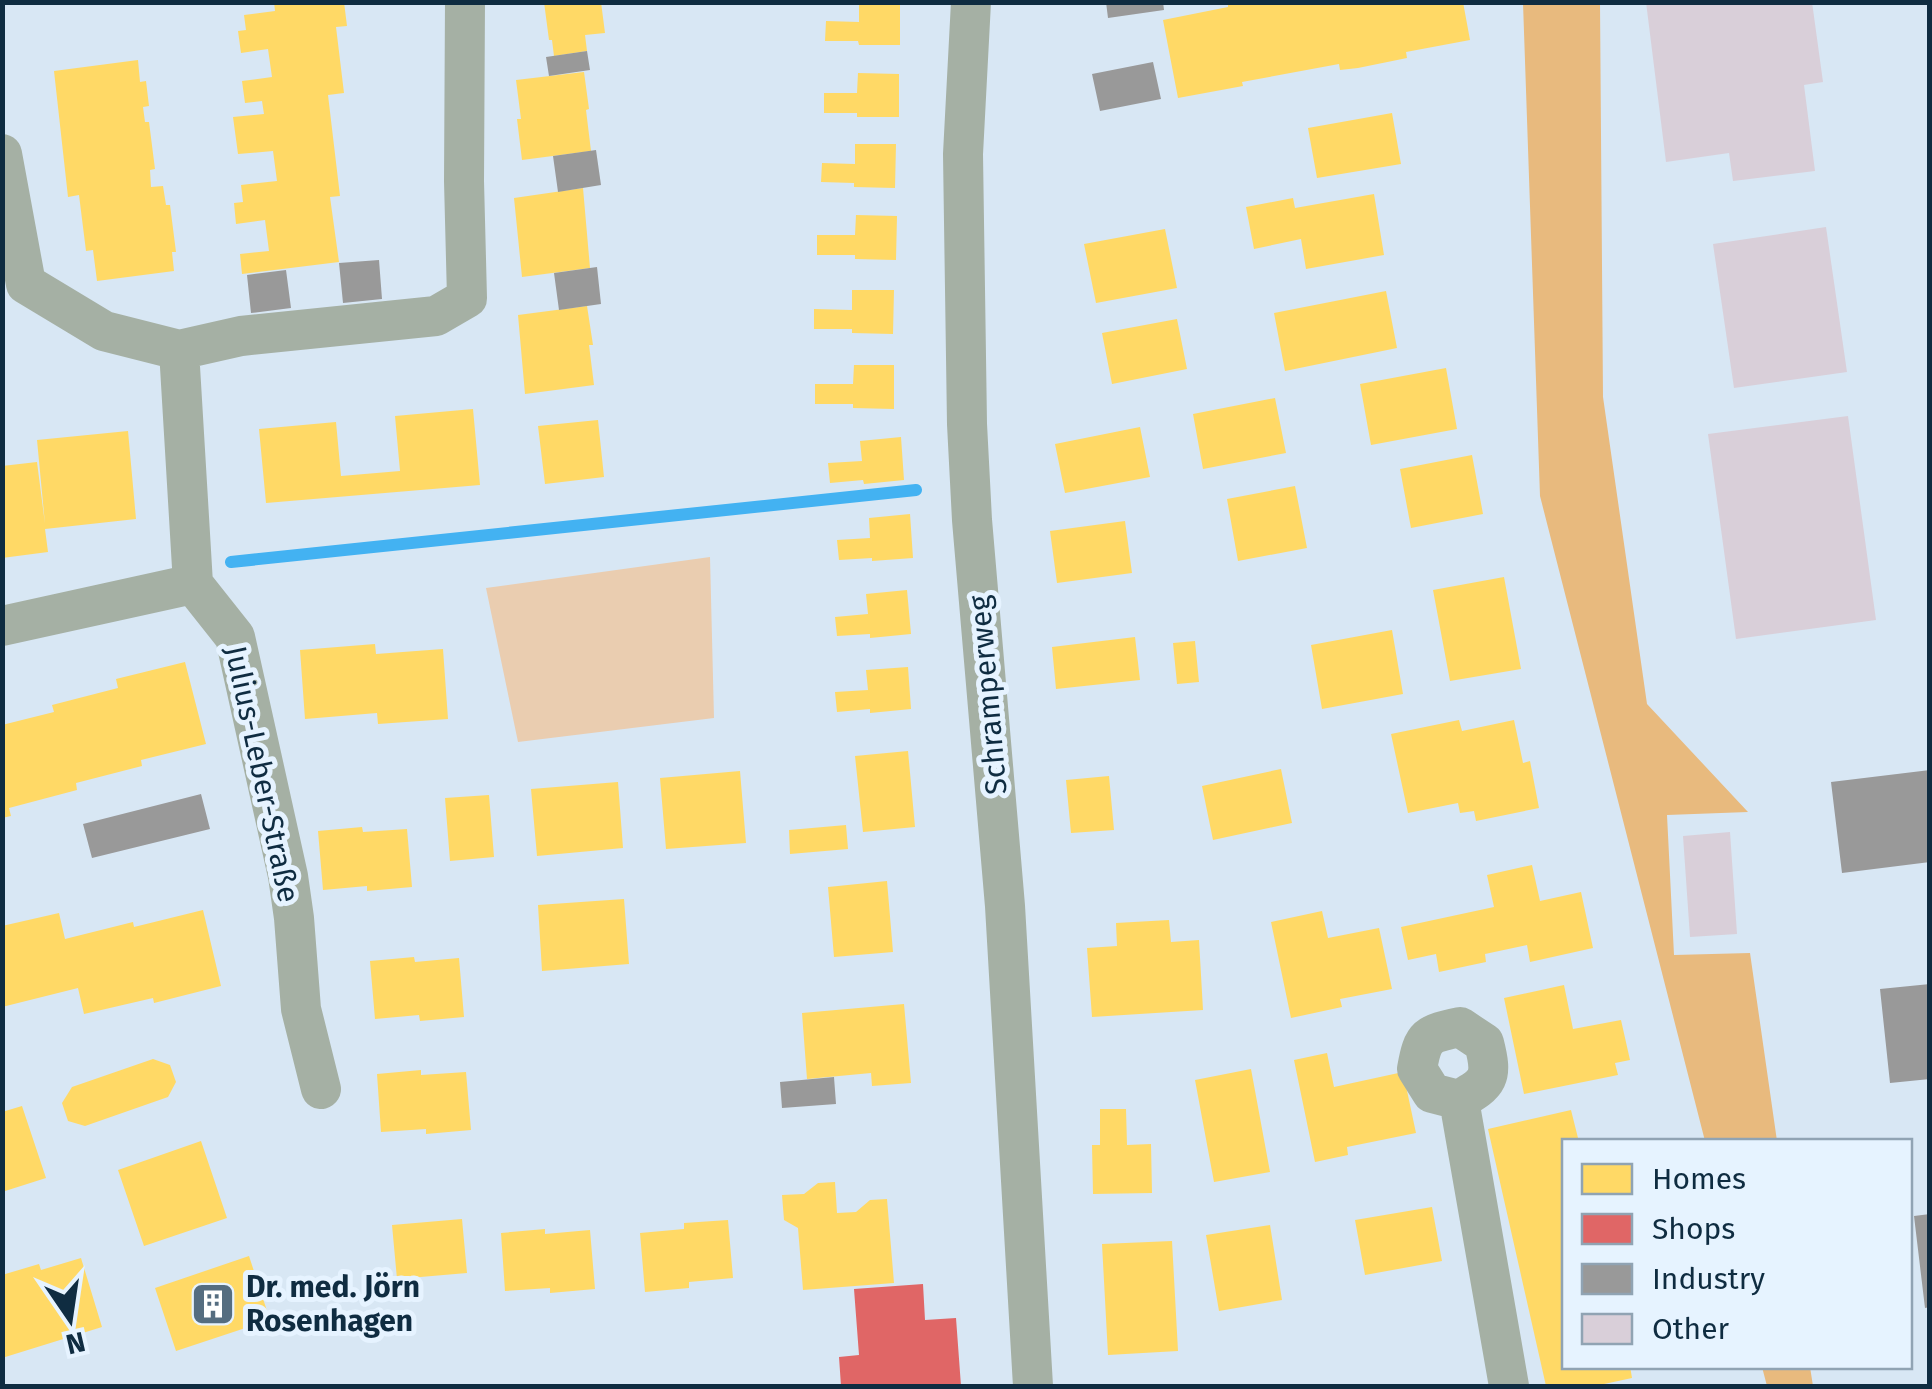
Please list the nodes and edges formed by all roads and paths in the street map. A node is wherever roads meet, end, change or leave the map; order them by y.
1 (466, 2) edge
2 (970, 2) edge
3 (2, 154) edge
4 (179, 350) junction
5 (193, 584) junction
6 (2, 626) edge
7 (320, 1089) dead end
8 (1458, 1100) dead end
9 (1032, 1386) edge
10 (1509, 1386) edge

1 - 4 street
2 - 9 street, Schramperweg
3 - 4 street
4 - 5 street
5 - 6 street
5 - 7 street, Julius-Leber-Straße
8 - 10 street

